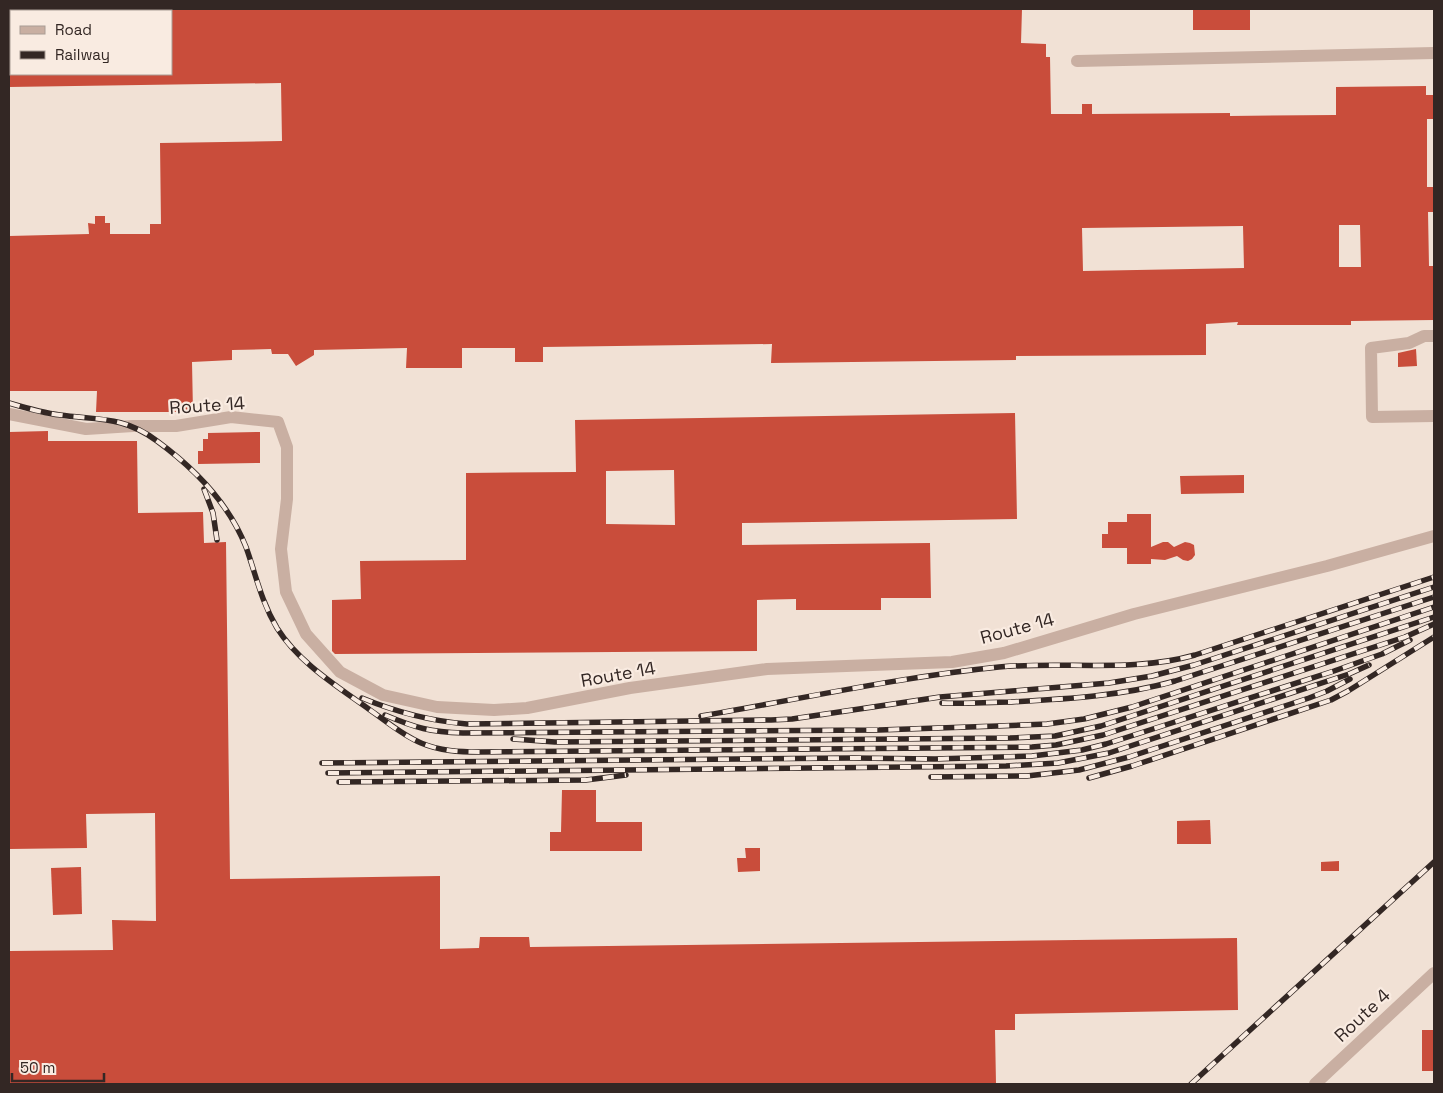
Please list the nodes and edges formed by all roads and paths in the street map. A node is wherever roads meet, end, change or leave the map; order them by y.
1 (1434, 53) edge
2 (1077, 61) dead end
3 (1434, 336) edge
4 (9, 414) edge
5 (1434, 416) edge
6 (1434, 536) edge
7 (1434, 972) edge
8 (1315, 1084) edge

1 - 2 street
3 - 5 street
4 - 6 street, Route 14
7 - 8 street, Route 4

